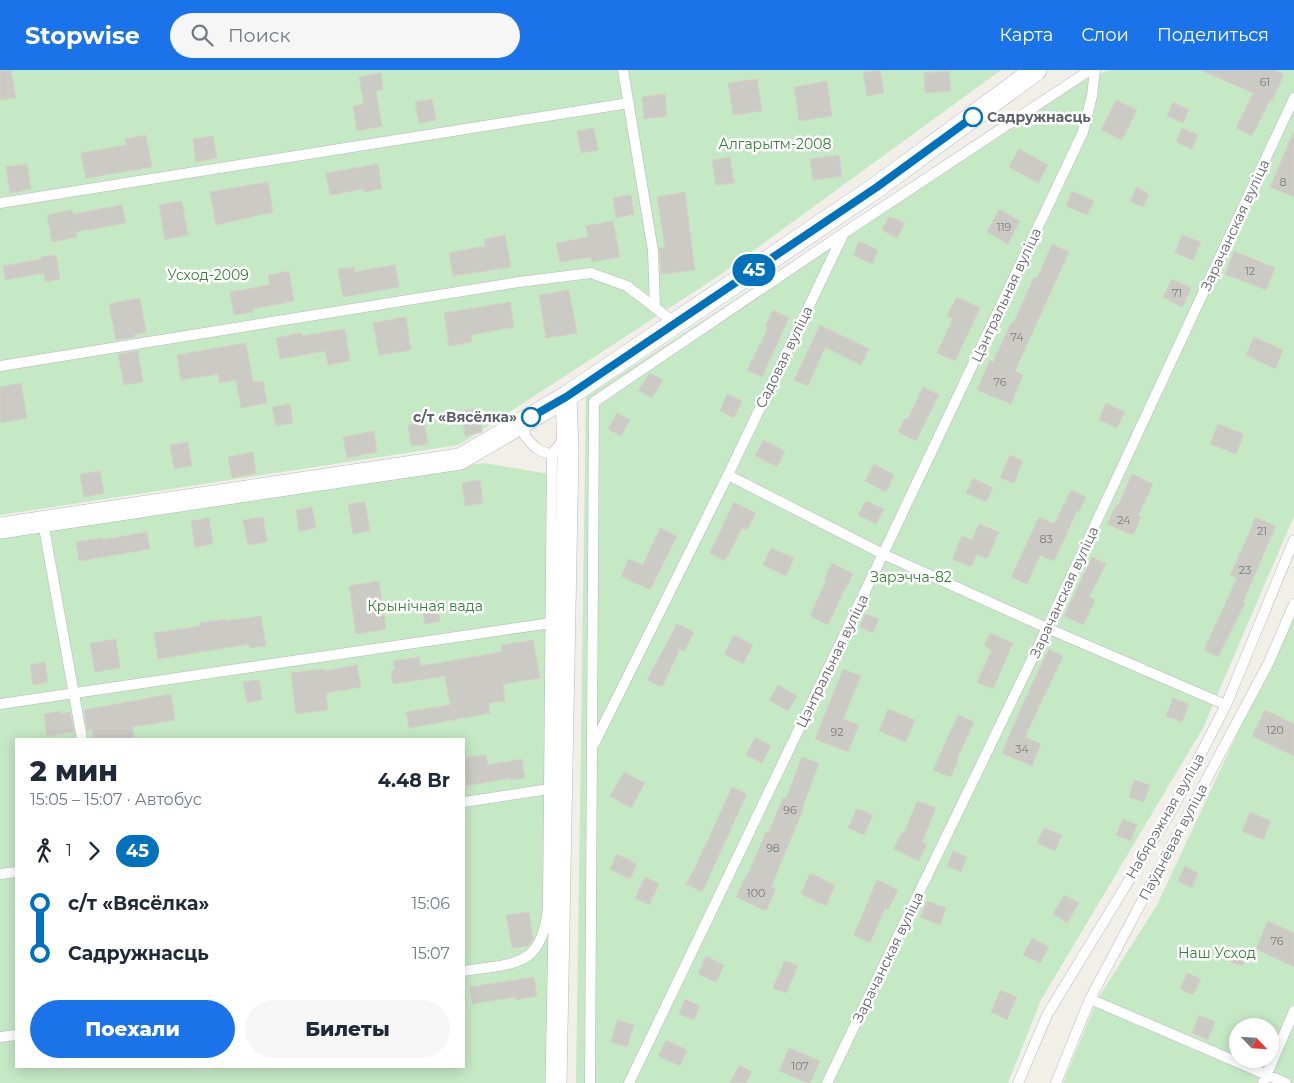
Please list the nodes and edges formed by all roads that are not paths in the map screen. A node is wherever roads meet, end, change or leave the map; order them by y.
1 (623, 70) edge
2 (1036, 70) edge
3 (1090, 70) edge
4 (1095, 70) edge
5 (1294, 98) edge
6 (628, 103) junction
7 (0, 204) edge
8 (844, 233) junction
9 (655, 307) junction
10 (675, 323) junction
11 (0, 366) edge
12 (566, 397) junction
13 (526, 420) junction
14 (566, 429) junction
15 (552, 454) junction
16 (728, 475) junction
17 (43, 522) junction
18 (0, 528) edge
19 (1294, 540) edge
20 (883, 554) junction
21 (1294, 604) edge
22 (551, 622) junction
23 (1047, 628) junction
24 (74, 693) junction
25 (0, 704) edge
26 (1226, 705) junction
27 (82, 738) edge
28 (593, 746) junction
29 (549, 789) junction
30 (465, 802) edge
31 (15, 872) edge
32 (0, 874) edge
33 (465, 971) edge
34 (1090, 999) junction
35 (1294, 1011) edge
36 (15, 1035) edge
37 (0, 1037) edge
38 (1265, 1078) edge
39 (556, 1083) edge
40 (590, 1083) edge
41 (629, 1083) edge
42 (827, 1083) edge
43 (1018, 1083) edge
44 (1056, 1083) edge
45 (1286, 1083) edge

1 - 6 lane
2 - 10 street
3 - 8 lane
4 - 20 lane, Цэнтральная вуліца
5 - 23 lane, Зарачанская вуліца
6 - 7 lane
6 - 9 lane
8 - 16 lane, Садовая вуліца
8 - 28 lane
9 - 10 lane
9 - 11 lane
10 - 12 street
12 - 13 street
12 - 14 street
13 - 15 lane
13 - 17 street
14 - 15 lane
14 - 39 street
15 - 22 lane
16 - 20 lane
16 - 28 lane, Садовая вуліца
17 - 18 street
17 - 24 lane
19 - 26 lane, Набярэжная вуліца
20 - 23 lane
20 - 41 lane, Цэнтральная вуліца
21 - 34 lane, Паўднёвая вуліца
22 - 24 lane
22 - 29 lane
23 - 26 lane
23 - 42 lane, Зарачанская вуліца
24 - 25 lane
24 - 27 lane
26 - 43 lane, Набярэжная вуліца
28 - 40 lane
29 - 30 lane
29 - 33 lane
31 - 32 lane
34 - 38 lane
34 - 44 lane, Паўднёвая вуліца
35 - 38 lane
36 - 37 lane
38 - 45 lane

